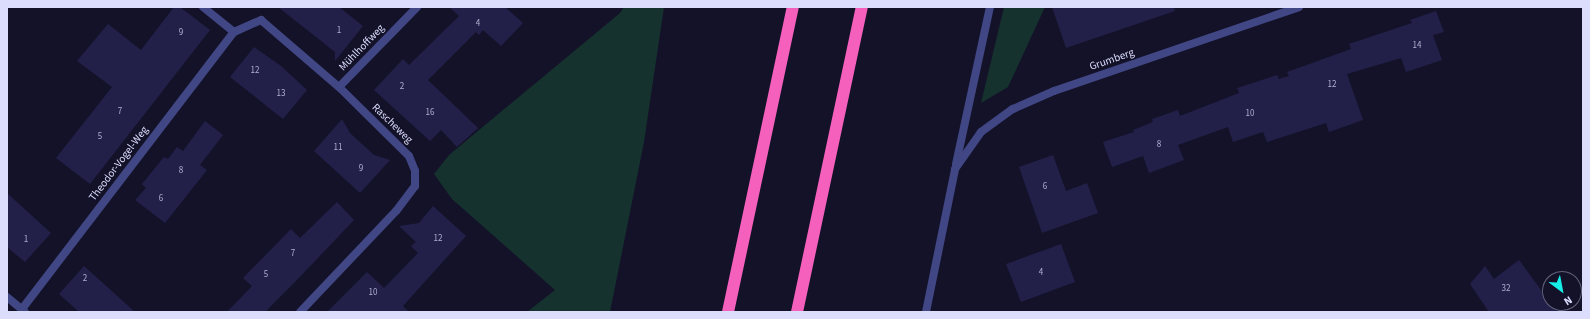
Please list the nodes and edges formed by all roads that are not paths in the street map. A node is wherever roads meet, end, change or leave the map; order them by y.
1 (202, 7) edge
2 (417, 7) edge
3 (793, 7) edge
4 (862, 7) edge
5 (990, 7) edge
6 (1299, 7) edge
7 (234, 32) junction
8 (339, 87) junction
9 (955, 168) junction
10 (7, 297) edge
11 (23, 311) edge
12 (300, 312) edge
13 (728, 312) edge
14 (797, 312) edge
15 (926, 312) edge

1 - 7 street
2 - 8 street, Mühlhoffweg
3 - 13 highway
4 - 14 highway
5 - 9 street, Grumberg
6 - 9 street, Grumberg
7 - 8 street, Rascheweg
7 - 11 street, Theodor-Vogel-Weg
8 - 12 street, Rascheweg
9 - 15 street, Grumberg
10 - 11 street

